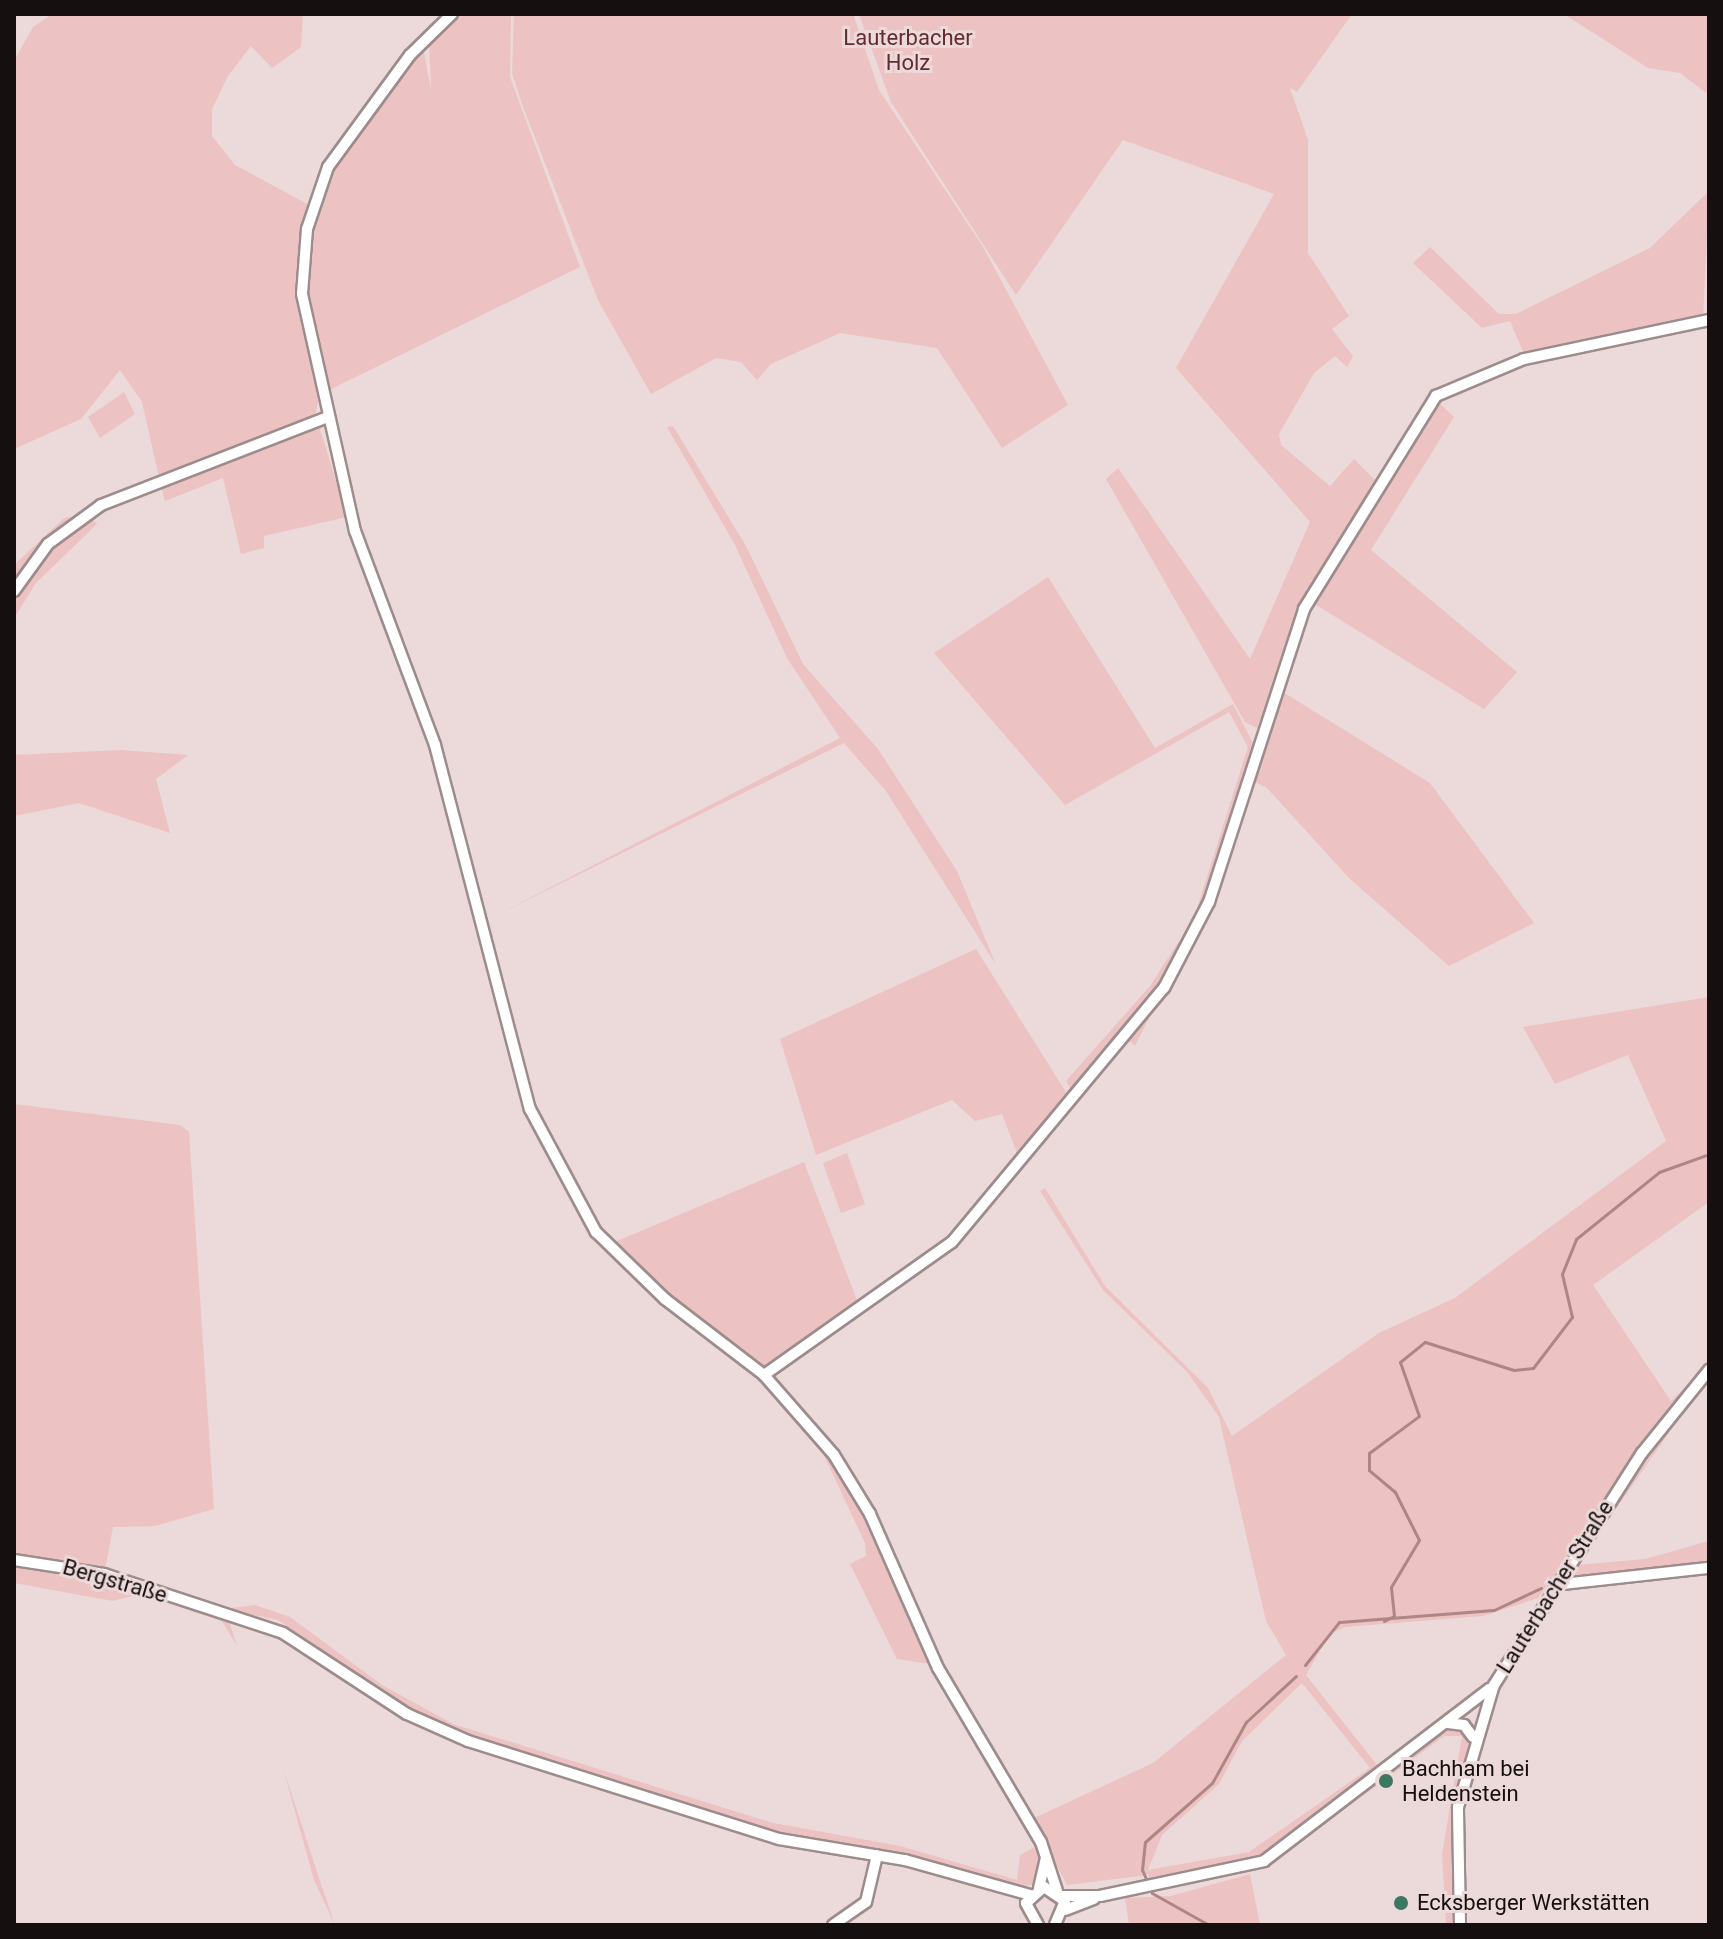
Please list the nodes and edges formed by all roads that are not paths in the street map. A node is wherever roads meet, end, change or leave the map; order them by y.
1 (452, 14) edge
2 (1709, 320) edge
3 (325, 418) junction
4 (14, 591) edge
5 (1709, 1370) edge
6 (764, 1375) junction
7 (14, 1560) edge
8 (1709, 1568) edge
9 (1554, 1585) junction
10 (1494, 1685) junction
11 (1448, 1723) junction
12 (1473, 1737) junction
13 (877, 1855) junction
14 (1046, 1858) junction
15 (1035, 1892) junction
16 (1004, 1893) junction
17 (1060, 1893) junction
18 (1100, 1896) junction
19 (1026, 1909) junction
20 (1065, 1910) junction
21 (833, 1925) edge
22 (1038, 1925) edge
23 (1055, 1925) edge
24 (1460, 1925) edge

1 - 3 street
2 - 6 street
3 - 4 street
3 - 6 street
5 - 9 street, Lauterbacher Straße
6 - 14 street
7 - 13 street, Bergstraße
8 - 9 street
9 - 10 street, Lauterbacher Straße
10 - 11 street
10 - 12 street, Lauterbacher Straße
11 - 12 street
11 - 18 street
12 - 24 street, Lauterbacher Straße
13 - 16 street, Bergstraße
13 - 21 street
14 - 15 street
14 - 17 street
15 - 16 street
15 - 17 street
15 - 19 street
16 - 19 street
17 - 18 street
17 - 20 street
18 - 20 street
19 - 22 street
20 - 23 street

